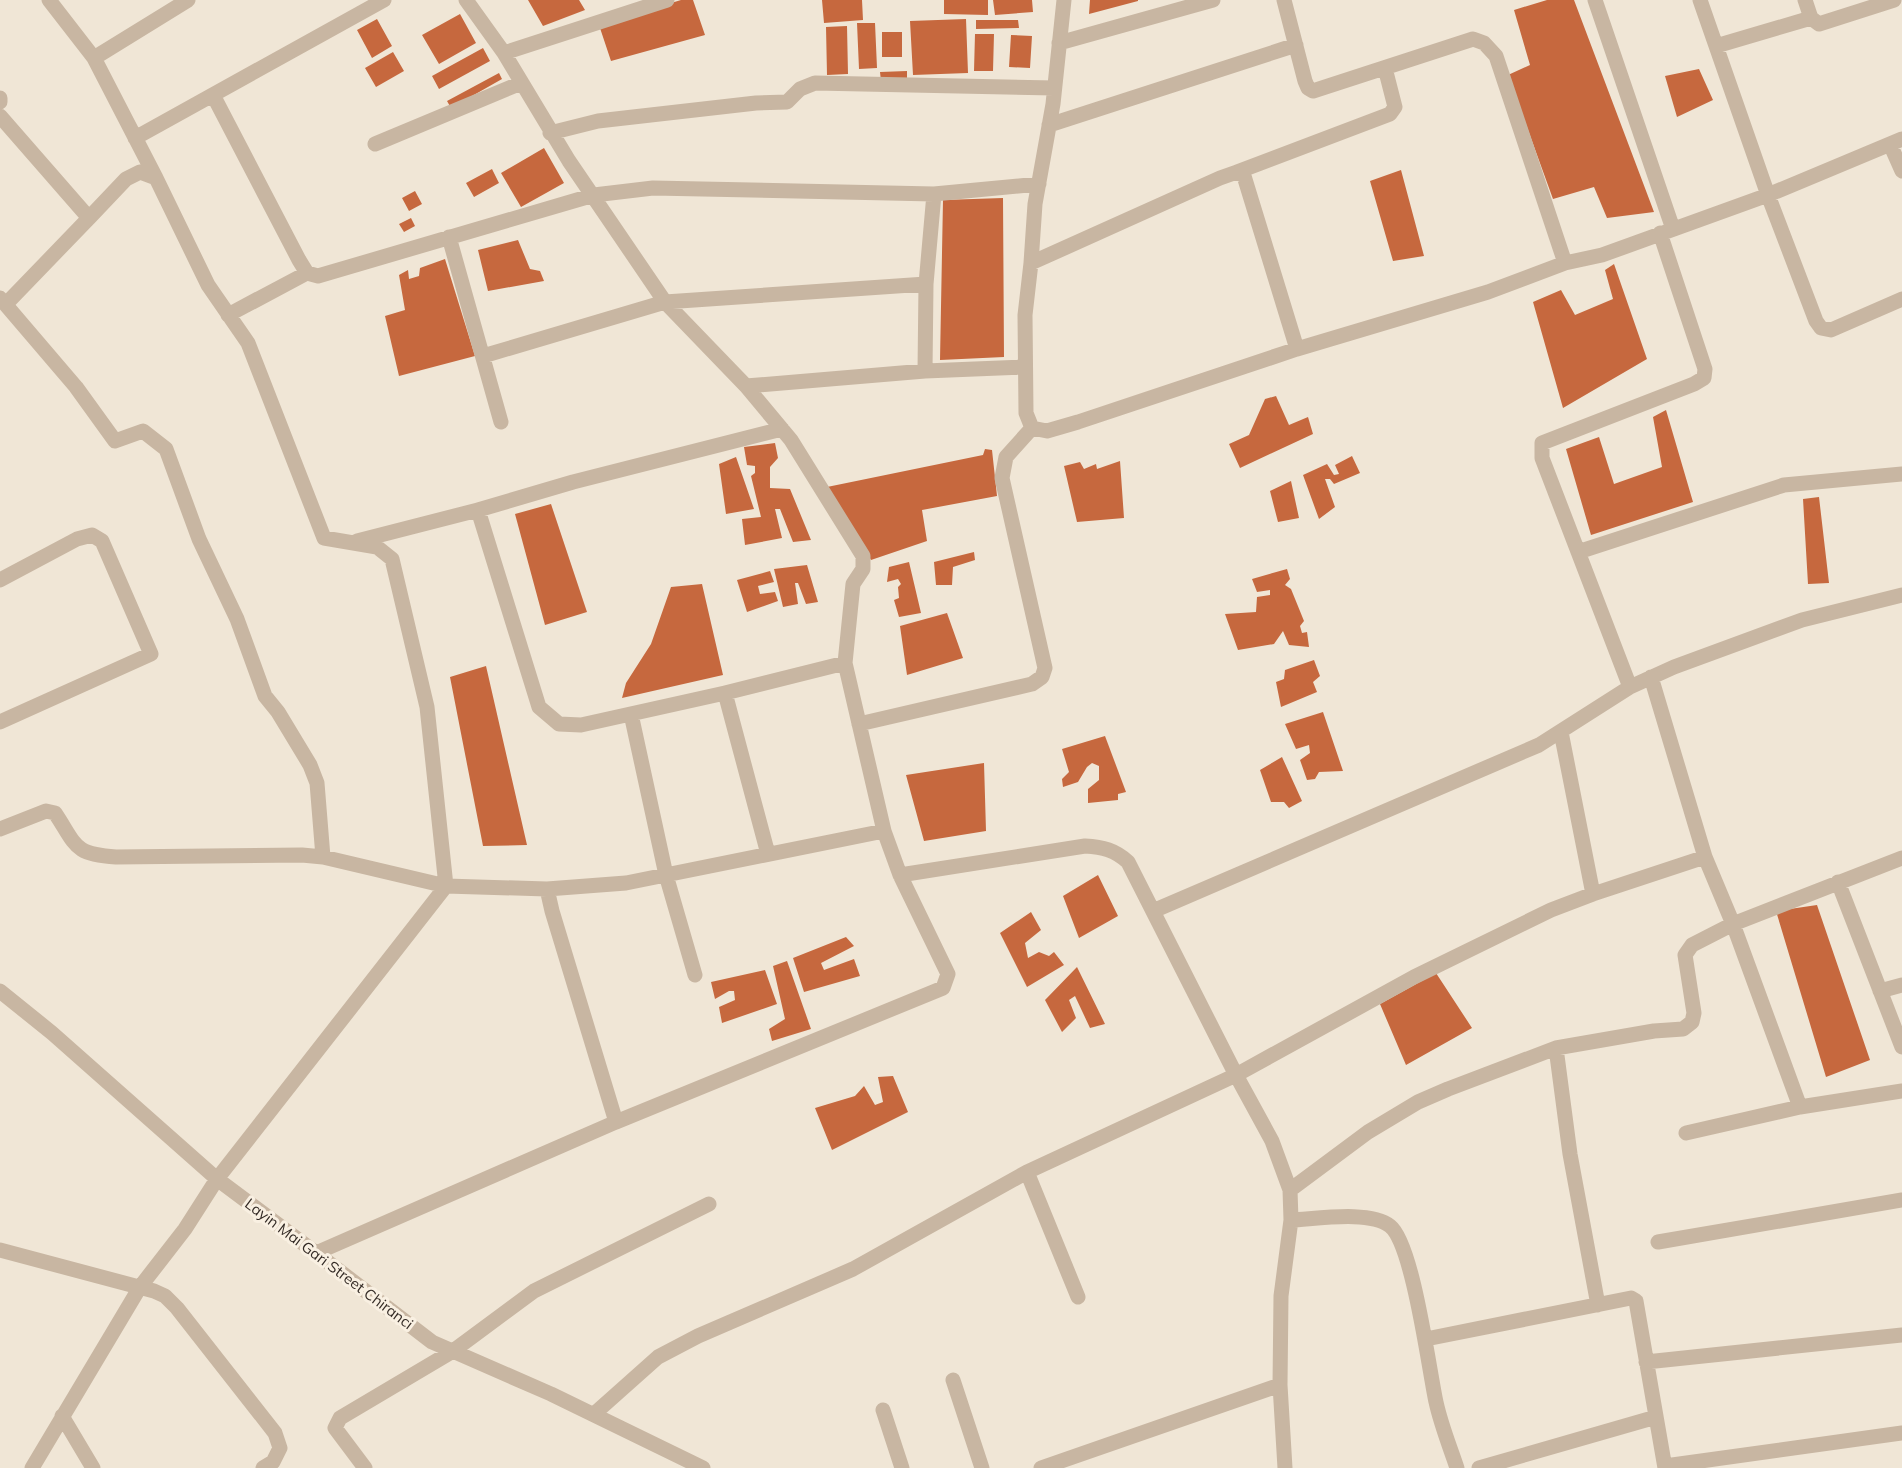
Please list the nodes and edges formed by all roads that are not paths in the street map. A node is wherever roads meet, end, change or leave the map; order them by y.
1 (188, 0) edge
2 (384, 0) edge
3 (466, 0) edge
4 (667, 0) edge
5 (1064, 0) edge
6 (1213, 0) edge
7 (1284, 0) edge
8 (1595, 0) edge
9 (1700, 0) edge
10 (1805, 0) edge
11 (1894, 0) edge
12 (52, 1) edge
13 (1811, 18) junction
14 (1059, 43) junction
15 (1296, 45) junction
16 (1716, 46) junction
17 (504, 53) junction
18 (94, 58) junction
19 (1385, 68) junction
20 (521, 83) junction
21 (1054, 88) junction
22 (213, 94) junction
23 (0, 116) edge
24 (1049, 125) junction
25 (550, 133) junction
26 (135, 138) junction
27 (1896, 142) edge
28 (375, 144) dead end
29 (1902, 171) edge
30 (1237, 172) junction
31 (156, 178) junction
32 (1039, 184) junction
33 (934, 194) junction
34 (594, 195) junction
35 (1768, 195) junction
36 (89, 218) junction
37 (1666, 231) junction
38 (449, 237) junction
39 (1031, 263) junction
40 (1565, 263) junction
41 (308, 273) junction
42 (926, 284) junction
43 (1902, 299) edge
44 (3, 301) edge
45 (666, 302) junction
46 (228, 315) junction
47 (1297, 349) junction
48 (483, 356) junction
49 (1025, 367) junction
50 (925, 371) junction
51 (746, 386) junction
52 (501, 422) dead end
53 (1032, 428) junction
54 (782, 429) junction
55 (1902, 474) edge
56 (478, 510) junction
57 (354, 542) junction
58 (1578, 552) junction
59 (0, 580) edge
60 (1902, 595) edge
61 (845, 663) junction
62 (1651, 677) junction
63 (1630, 687) junction
64 (724, 693) junction
65 (631, 714) junction
66 (2, 718) edge
67 (859, 724) junction
68 (1561, 732) junction
69 (0, 830) edge
70 (884, 831) junction
71 (768, 854) junction
72 (323, 857) junction
73 (1705, 858) junction
74 (1902, 858) edge
75 (666, 875) junction
76 (900, 875) junction
77 (1838, 882) junction
78 (446, 886) junction
79 (547, 889) junction
80 (1593, 894) junction
81 (1153, 911) junction
82 (1733, 924) junction
83 (695, 975) dead end
84 (1902, 985) edge
85 (0, 991) edge
86 (1881, 991) junction
87 (1902, 1047) edge
88 (1556, 1048) junction
89 (1236, 1074) junction
90 (1902, 1091) edge
91 (1800, 1107) junction
92 (616, 1122) junction
93 (1686, 1133) dead end
94 (1027, 1172) junction
95 (217, 1179) junction
96 (1290, 1190) junction
97 (1902, 1200) edge
98 (709, 1204) dead end
99 (1291, 1220) junction
100 (1658, 1242) dead end
101 (0, 1250) edge
102 (316, 1253) junction
103 (140, 1287) junction
104 (1078, 1297) dead end
105 (1598, 1305) junction
106 (1902, 1335) edge
107 (1426, 1339) junction
108 (453, 1351) junction
109 (1646, 1362) junction
110 (953, 1380) dead end
111 (1280, 1385) junction
112 (883, 1410) dead end
113 (594, 1414) junction
114 (62, 1416) junction
115 (1656, 1417) junction
116 (1902, 1433) edge
117 (1665, 1467) edge
118 (32, 1468) edge
119 (93, 1468) edge
120 (263, 1468) edge
121 (365, 1468) edge
122 (700, 1468) edge
123 (902, 1468) edge
124 (982, 1468) edge
125 (1041, 1468) edge
126 (1285, 1468) edge
127 (1457, 1468) edge
128 (1479, 1468) edge

1 - 18 street
2 - 22 street
3 - 17 street
4 - 17 street
5 - 14 street
6 - 14 street
7 - 15 street
8 - 37 street
9 - 16 street
10 - 13 street
11 - 13 street
12 - 18 street
13 - 16 street
14 - 21 street
15 - 19 street
15 - 24 street
16 - 35 street
17 - 20 street
18 - 26 street
19 - 30 street
19 - 40 street
20 - 25 street
20 - 28 street
21 - 24 street
21 - 25 street
22 - 26 street
22 - 41 street
23 - 36 street
24 - 32 street
25 - 34 street
26 - 31 street
27 - 29 street
27 - 35 street
30 - 39 street
30 - 47 street
31 - 36 street
31 - 46 street
32 - 33 street
32 - 39 street
33 - 34 street
33 - 42 street
34 - 38 street
34 - 45 street
35 - 37 street
35 - 43 street
36 - 44 street
37 - 40 street
37 - 58 street
38 - 41 street
38 - 48 street
39 - 49 street
40 - 47 street
41 - 46 street
42 - 45 street
42 - 50 street
44 - 72 street
45 - 48 street
45 - 51 street
46 - 57 street
47 - 53 street
48 - 52 street
49 - 50 street
49 - 53 street
50 - 51 street
51 - 54 street
53 - 67 street
54 - 56 street
54 - 61 street
55 - 58 street
56 - 57 street
56 - 65 street
57 - 78 street
58 - 63 street
59 - 66 street
60 - 62 street
61 - 64 street
61 - 67 street
62 - 63 street
62 - 73 street
63 - 68 street
64 - 65 street
64 - 71 street
65 - 75 street
67 - 70 street
68 - 80 street
68 - 81 street
69 - 72 street
70 - 71 street
70 - 76 street
71 - 75 street
72 - 78 street
73 - 80 street
73 - 82 street
74 - 77 street
75 - 79 street
75 - 83 street
76 - 81 street
76 - 92 street
77 - 82 street
77 - 86 street
78 - 79 street
78 - 95 street
79 - 92 street
80 - 89 street
81 - 89 street
82 - 88 street
82 - 91 street
84 - 86 street
85 - 95 street, Layin Mai Gari Street Chiranci
86 - 87 street
88 - 96 street
88 - 105 street
89 - 94 street
89 - 96 street
90 - 91 street
91 - 93 street
92 - 102 street
94 - 104 street
94 - 113 street
95 - 102 street, Layin Mai Gari Street Chiranci
95 - 103 street
96 - 99 street
97 - 100 street
98 - 108 street
99 - 107 street
99 - 111 street
101 - 103 street
102 - 108 street, Layin Mai Gari Street Chiranci
103 - 114 street
103 - 120 street
105 - 107 street
105 - 109 street
106 - 109 street
107 - 127 street
108 - 113 street, Layin Mai Gari Street Chiranci
108 - 121 street
109 - 115 street
110 - 124 street
111 - 125 street
111 - 126 street
112 - 123 street
113 - 122 street, Layin Mai Gari Street Chiranci
114 - 118 street
114 - 119 street
115 - 117 street
115 - 128 street
116 - 117 street

